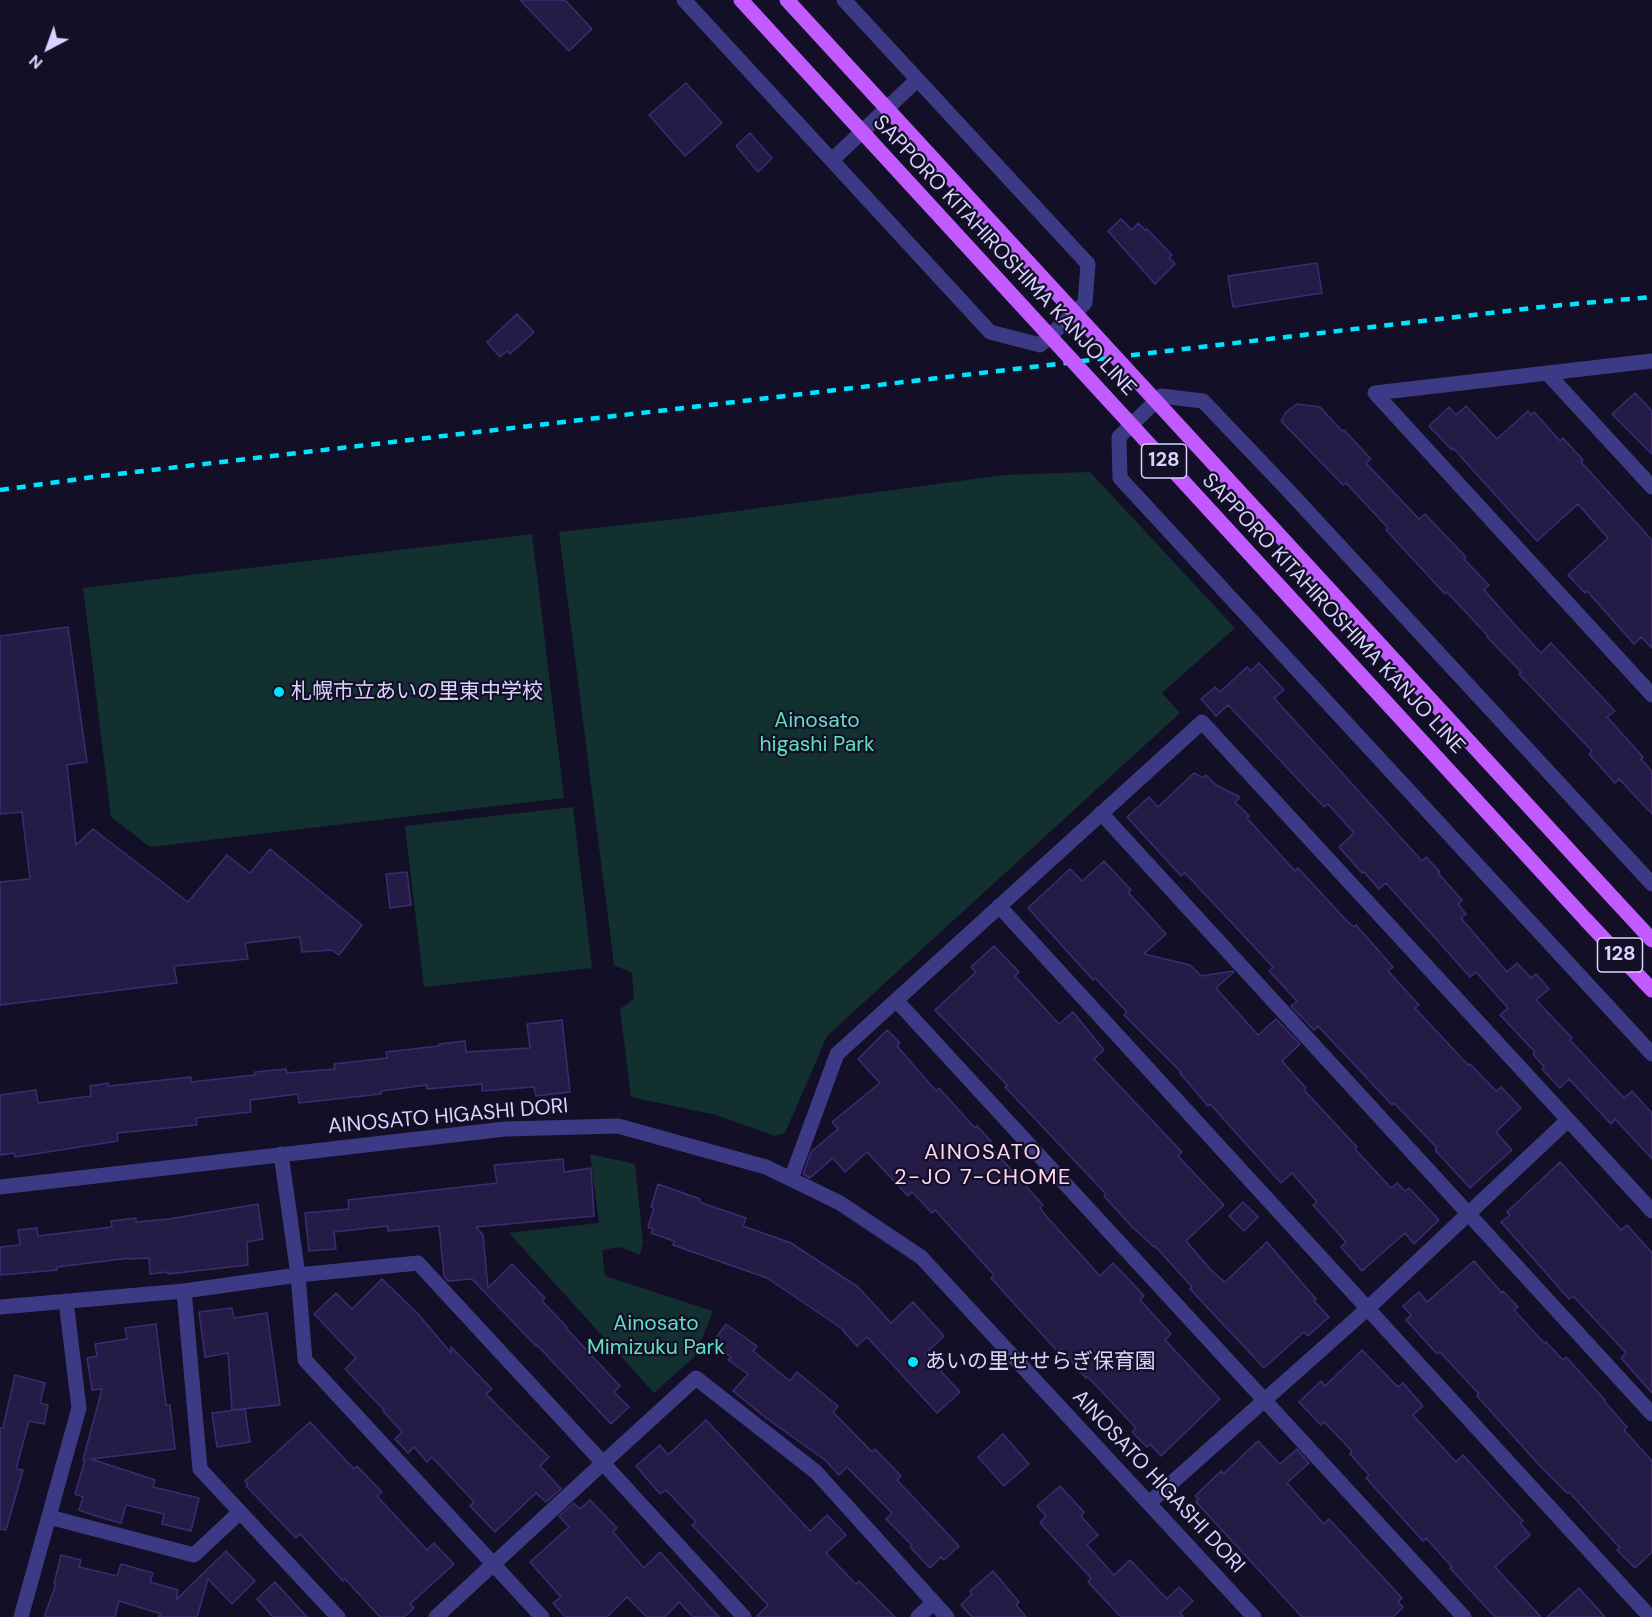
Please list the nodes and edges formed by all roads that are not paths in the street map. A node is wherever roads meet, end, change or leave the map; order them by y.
1 (684, 0) edge
2 (741, 0) edge
3 (787, 0) edge
4 (844, 0) edge
5 (917, 80) junction
6 (832, 160) junction
7 (1652, 360) edge
8 (1548, 374) junction
9 (1652, 488) edge
10 (1652, 695) edge
11 (1101, 813) junction
12 (1652, 884) edge
13 (999, 906) junction
14 (1652, 940) edge
15 (1652, 990) edge
16 (896, 1000) junction
17 (1652, 1054) edge
18 (1568, 1120) junction
19 (281, 1154) junction
20 (791, 1179) junction
21 (0, 1188) edge
22 (1652, 1211) edge
23 (1467, 1214) junction
24 (298, 1275) junction
25 (184, 1291) junction
26 (66, 1301) junction
27 (0, 1307) edge
28 (1367, 1309) junction
29 (1265, 1401) junction
30 (1652, 1414) edge
31 (603, 1463) junction
32 (1149, 1503) junction
33 (240, 1512) junction
34 (49, 1517) junction
35 (494, 1564) junction
36 (933, 1603) junction
37 (21, 1617) edge
38 (338, 1617) edge
39 (436, 1617) edge
40 (542, 1617) edge
41 (744, 1617) edge
42 (918, 1617) edge
43 (947, 1617) edge
44 (1254, 1617) edge
45 (1464, 1617) edge
46 (1650, 1617) edge

1 - 6 street
2 - 15 main road, SAPPORO KITAHIROSHIMA KANJO LINE / 128, bridge
3 - 14 main road, SAPPORO KITAHIROSHIMA KANJO LINE / 128, bridge
4 - 5 street
5 - 6 street
5 - 6 street
7 - 8 street
8 - 9 street
8 - 10 street
11 - 13 street
11 - 18 street
11 - 23 street
12 - 17 street
13 - 16 street
13 - 28 street
16 - 20 street
16 - 29 street
18 - 22 street
18 - 23 street
19 - 20 street, AINOSATO HIGASHI DORI
19 - 21 street, AINOSATO HIGASHI DORI
19 - 24 street
20 - 32 street, AINOSATO HIGASHI DORI
23 - 28 street
23 - 30 street
24 - 25 street
24 - 31 street
24 - 35 street
25 - 26 street
25 - 33 street
26 - 27 street
26 - 34 street
28 - 29 street
28 - 46 street
29 - 32 street
29 - 45 street
31 - 35 street
31 - 36 street
31 - 41 street
32 - 44 street, AINOSATO HIGASHI DORI
33 - 34 street
33 - 38 street
34 - 37 street
35 - 39 street
35 - 40 street
36 - 42 street
36 - 43 street

